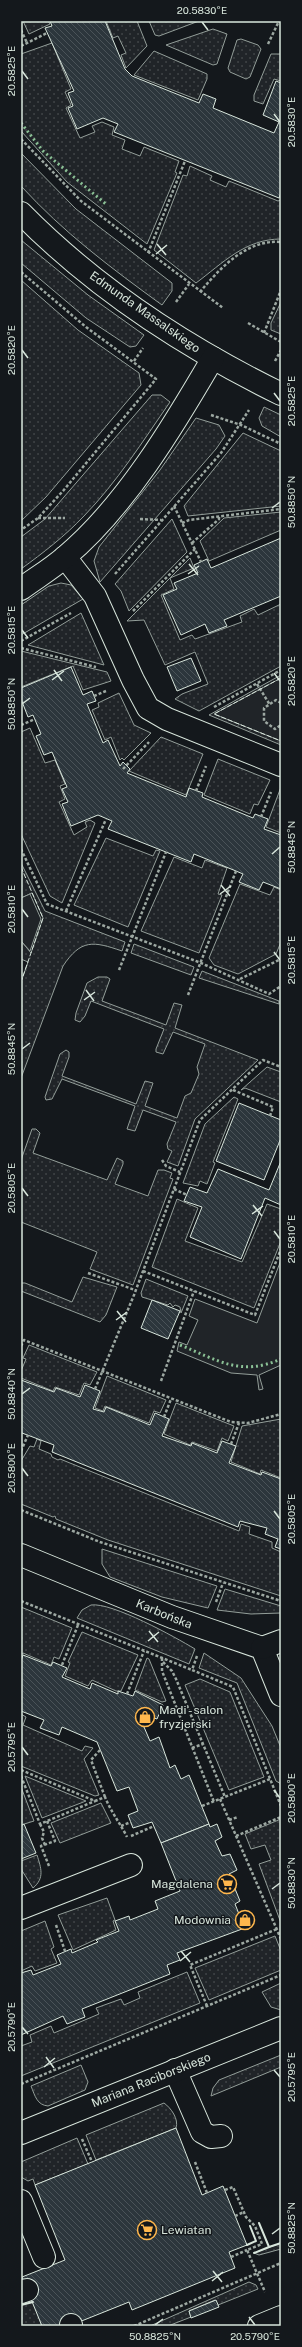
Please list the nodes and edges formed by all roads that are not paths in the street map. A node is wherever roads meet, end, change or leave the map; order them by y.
1 (21, 213) edge
2 (213, 358) junction
3 (281, 394) edge
4 (65, 557) junction
5 (21, 589) edge
6 (281, 765) edge
7 (21, 1555) edge
8 (272, 1645) edge
9 (281, 1695) edge
10 (131, 1865) dead end
11 (21, 1908) edge
12 (281, 2028) edge
13 (176, 2070) junction
14 (21, 2133) edge
15 (221, 2136) dead end
16 (21, 2201) edge
17 (44, 2257) dead end
18 (281, 2317) edge
19 (259, 2326) edge

1 - 2 street, Edmunda Massalskiego
2 - 3 street, Edmunda Massalskiego
2 - 4 street
4 - 5 street
4 - 6 street
7 - 8 street, Karbońska
8 - 9 street, Karbońska
10 - 11 street
12 - 13 street, Mariana Raciborskiego
13 - 14 street, Mariana Raciborskiego
13 - 15 street
16 - 17 street
18 - 19 street

